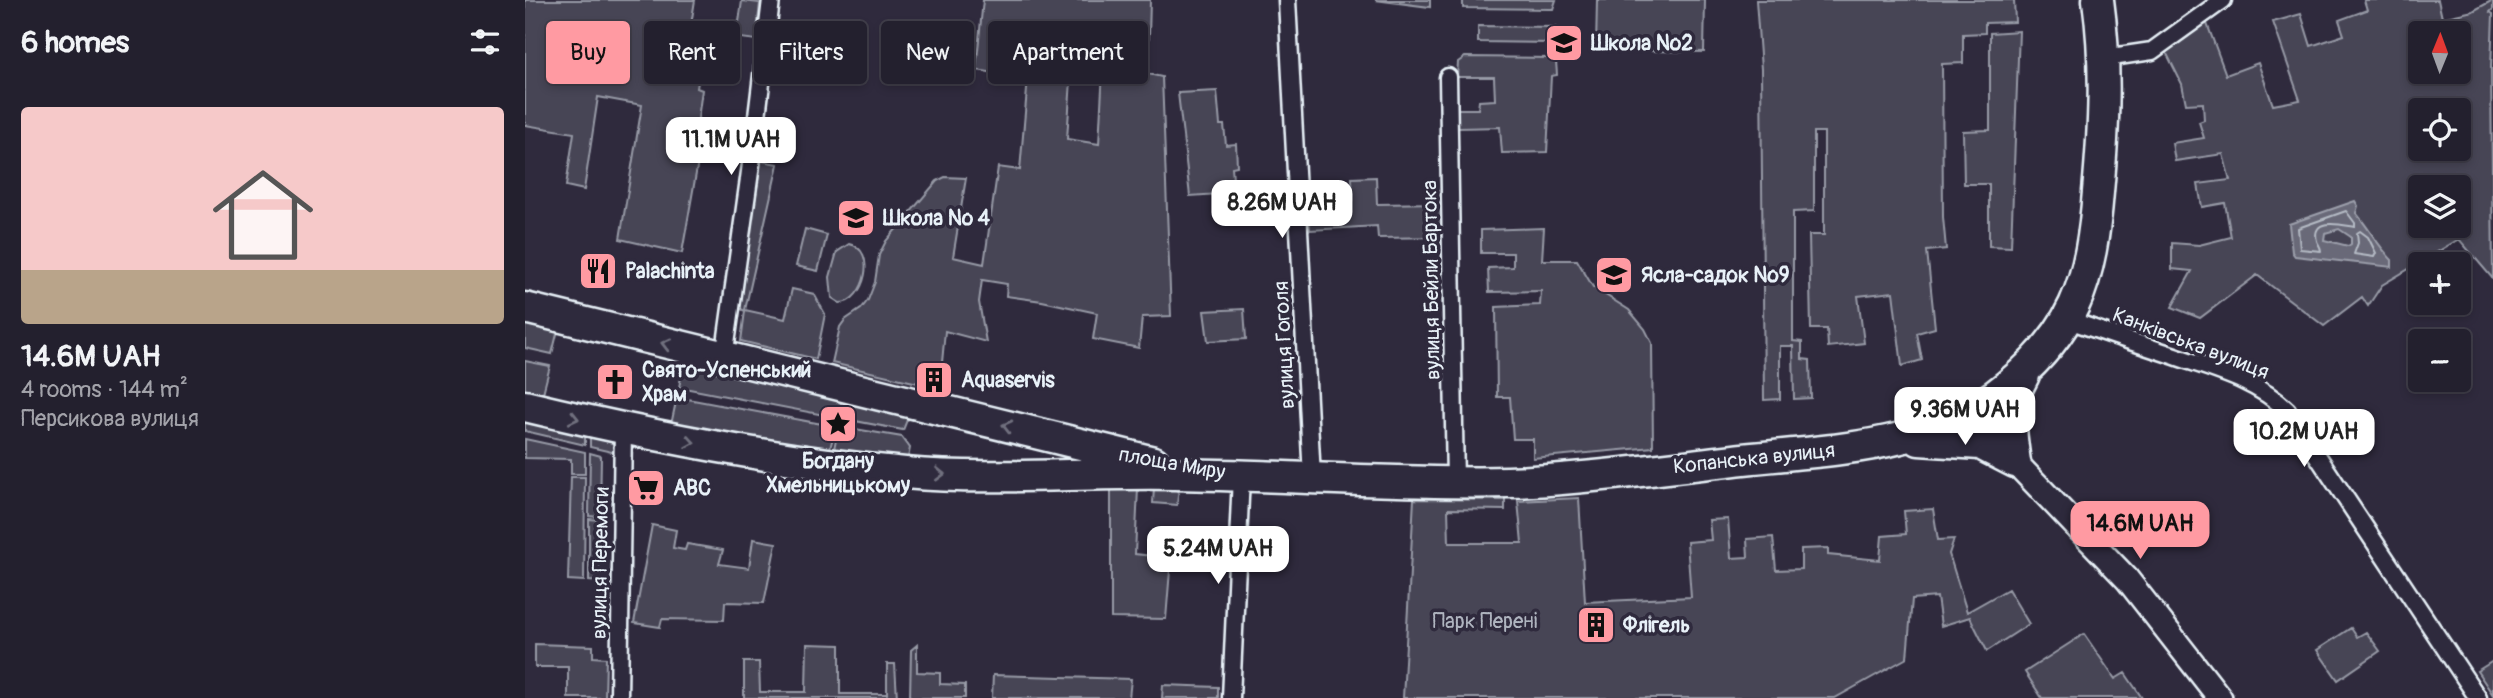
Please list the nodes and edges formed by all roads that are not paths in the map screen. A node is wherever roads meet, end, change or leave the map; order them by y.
1 (771, 0) edge
2 (1287, 0) edge
3 (2098, 0) edge
4 (2223, 0) edge
5 (2105, 58) junction
6 (1448, 77) dead end
7 (525, 308) edge
8 (2067, 319) junction
9 (724, 358) junction
10 (2027, 369) junction
11 (525, 406) edge
12 (1977, 408) junction
13 (623, 429) junction
14 (1040, 434) junction
15 (1901, 439) junction
16 (2015, 462) junction
17 (1042, 475) junction
18 (1241, 476) junction
19 (1313, 478) junction
20 (1455, 482) junction
21 (619, 698) edge
22 (1231, 698) edge
23 (2220, 698) edge
24 (2478, 698) edge

1 - 9 street
2 - 19 street, вулиця Гоголя
3 - 5 highway, Копанська вулиця
4 - 5 street
5 - 8 highway, Копанська вулиця
6 - 20 street, вулиця Бейли Бартока
9 -> 7 highway, площа Миру
8 - 10 highway, Копанська вулиця
8 - 24 street, Канківська вулиця
14 -> 9 highway, площа Миру
10 - 12 highway, Копанська вулиця
10 - 16 highway
11 -> 13 highway, площа Миру
12 - 15 highway, Копанська вулиця
12 - 16 main road
13 -> 17 highway, площа Миру
13 - 21 street, вулиця Перемоги
14 - 17 highway
14 - 18 highway, площа Миру
15 - 16 highway
15 - 20 highway, Копанська вулиця
16 - 23 main road
17 - 18 highway, площа Миру
18 - 19 highway, Копанська вулиця
18 - 22 street
19 - 20 highway, Копанська вулиця

